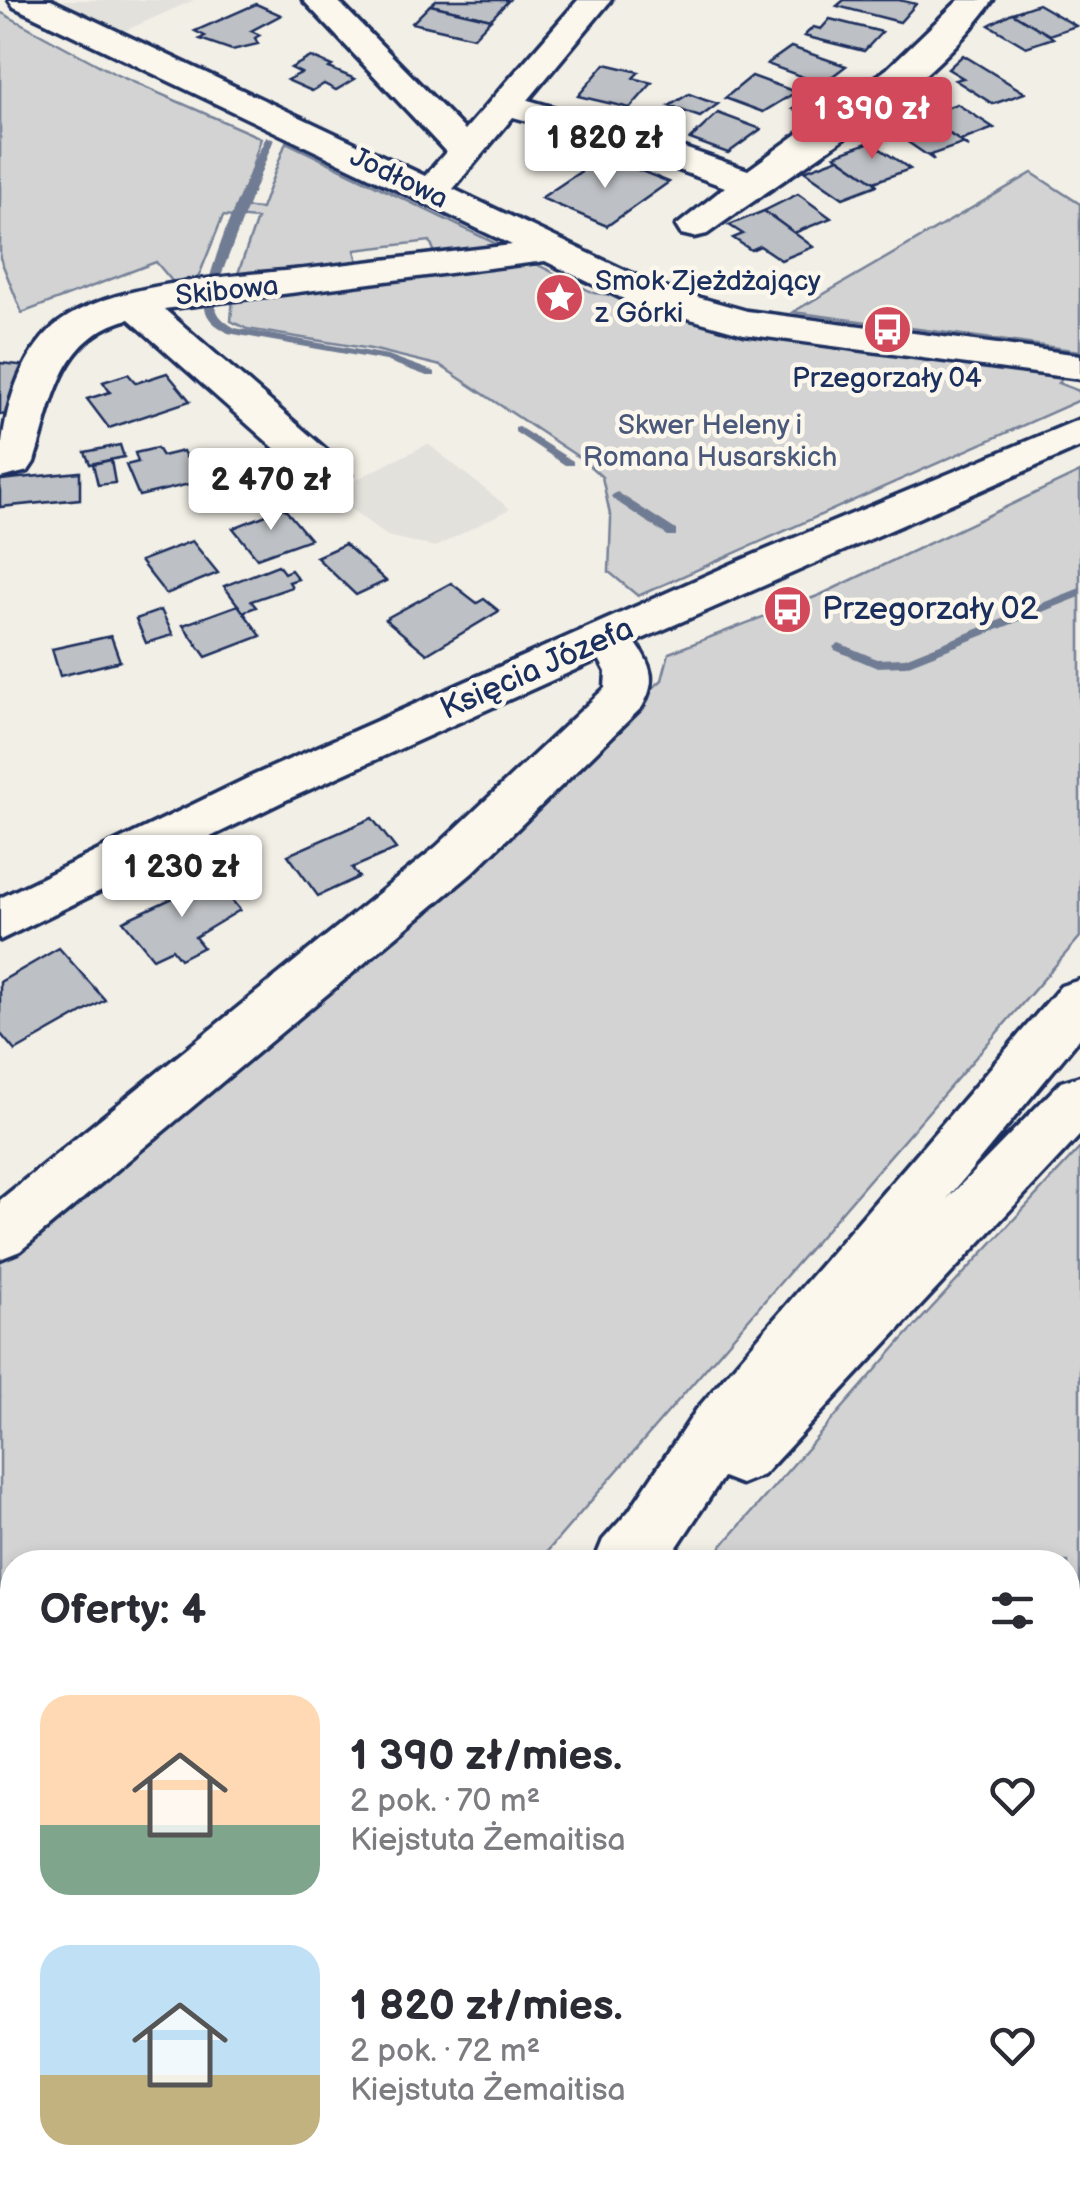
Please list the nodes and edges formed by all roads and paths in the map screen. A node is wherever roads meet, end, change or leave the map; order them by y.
1 (25, 0) edge
2 (318, 0) edge
3 (595, 0) edge
4 (977, 0) edge
5 (504, 104) junction
6 (464, 150) junction
7 (752, 184) junction
8 (430, 193) junction
9 (694, 226) dead end
10 (544, 249) junction
11 (135, 304) junction
12 (1080, 368) edge
13 (1080, 432) edge
14 (0, 465) edge
15 (330, 475) dead end
16 (606, 638) junction
17 (0, 921) edge
18 (1080, 1002) edge
19 (1080, 1098) edge
20 (0, 1234) edge
21 (639, 1548) edge

1 - 8 street, Jodłowa
2 - 6 street
3 - 5 street
4 - 7 street
5 - 6 street
5 - 7 street
6 - 8 street
7 - 9 street
8 - 10 street, Jodłowa
10 - 11 street, Skibowa
10 - 12 street, Jodłowa
11 - 14 street, Skibowa
11 - 15 street
13 - 16 street, Księcia Józefa
16 - 17 street, Księcia Józefa
16 - 20 street
18 - 21 street
19 - 21 street

